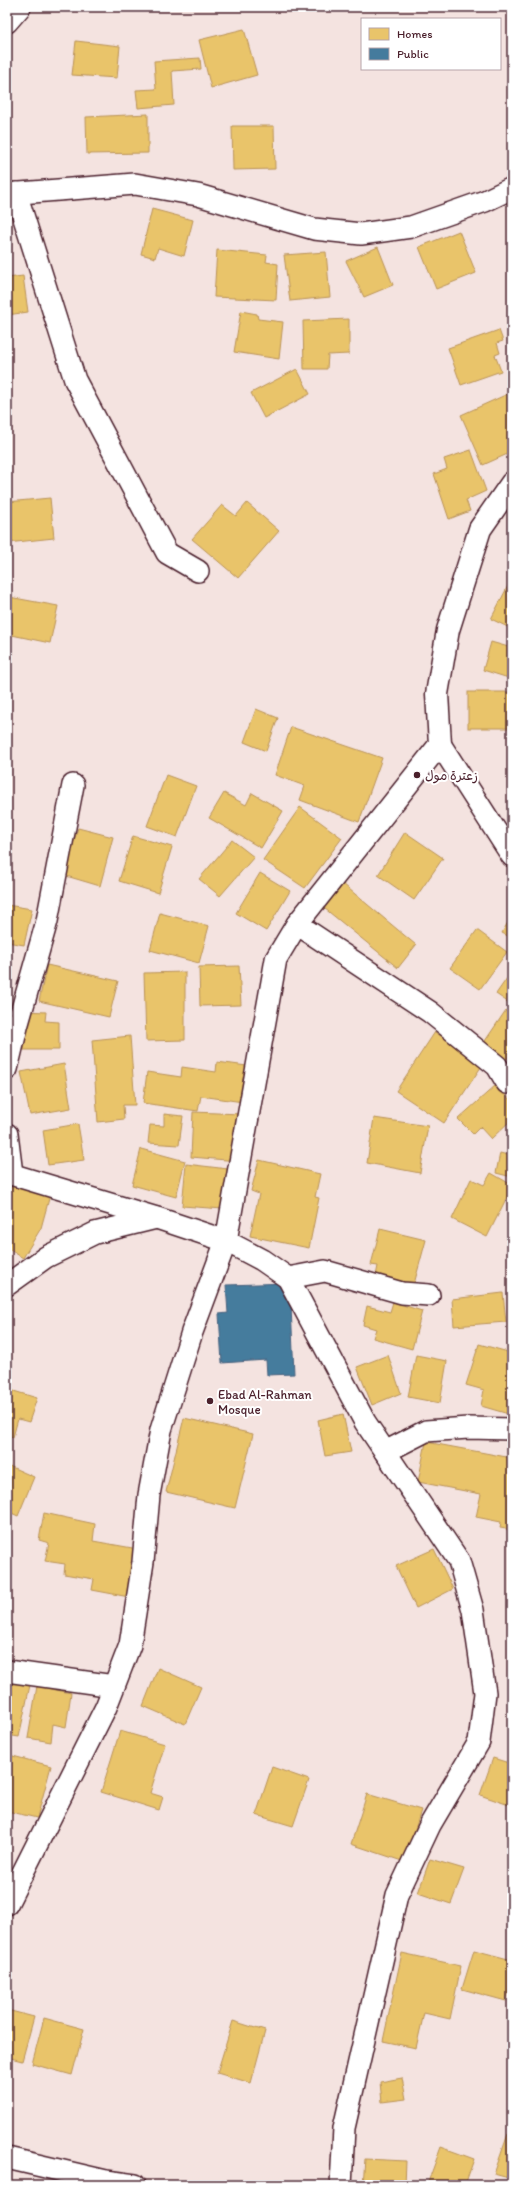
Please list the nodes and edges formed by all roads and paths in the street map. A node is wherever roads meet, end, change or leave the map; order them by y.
1 (20, 7) edge
2 (7, 22) edge
3 (512, 188) edge
4 (12, 194) edge
5 (512, 483) edge
6 (198, 571) dead end
7 (440, 744) junction
8 (73, 784) dead end
9 (512, 856) edge
10 (297, 924) junction
11 (7, 1069) edge
12 (507, 1083) dead end
13 (7, 1134) edge
14 (9, 1173) edge
15 (157, 1218) junction
16 (226, 1241) junction
17 (288, 1278) junction
18 (7, 1285) edge
19 (428, 1295) dead end
20 (512, 1429) edge
21 (385, 1452) junction
22 (7, 1671) edge
23 (114, 1686) junction
24 (7, 1904) edge
25 (7, 2158) edge
26 (134, 2185) edge
27 (341, 2185) edge

1 - 2 street
3 - 4 street
4 - 6 street
5 - 7 street
7 - 9 street
7 - 10 street
8 - 11 street
10 - 12 street
10 - 16 street
13 - 14 street
14 - 15 street
15 - 16 street
15 - 18 street
16 - 17 street
16 - 23 street
17 - 19 street
17 - 21 street
20 - 21 street
21 - 27 street
22 - 23 street
23 - 24 street
25 - 26 street

